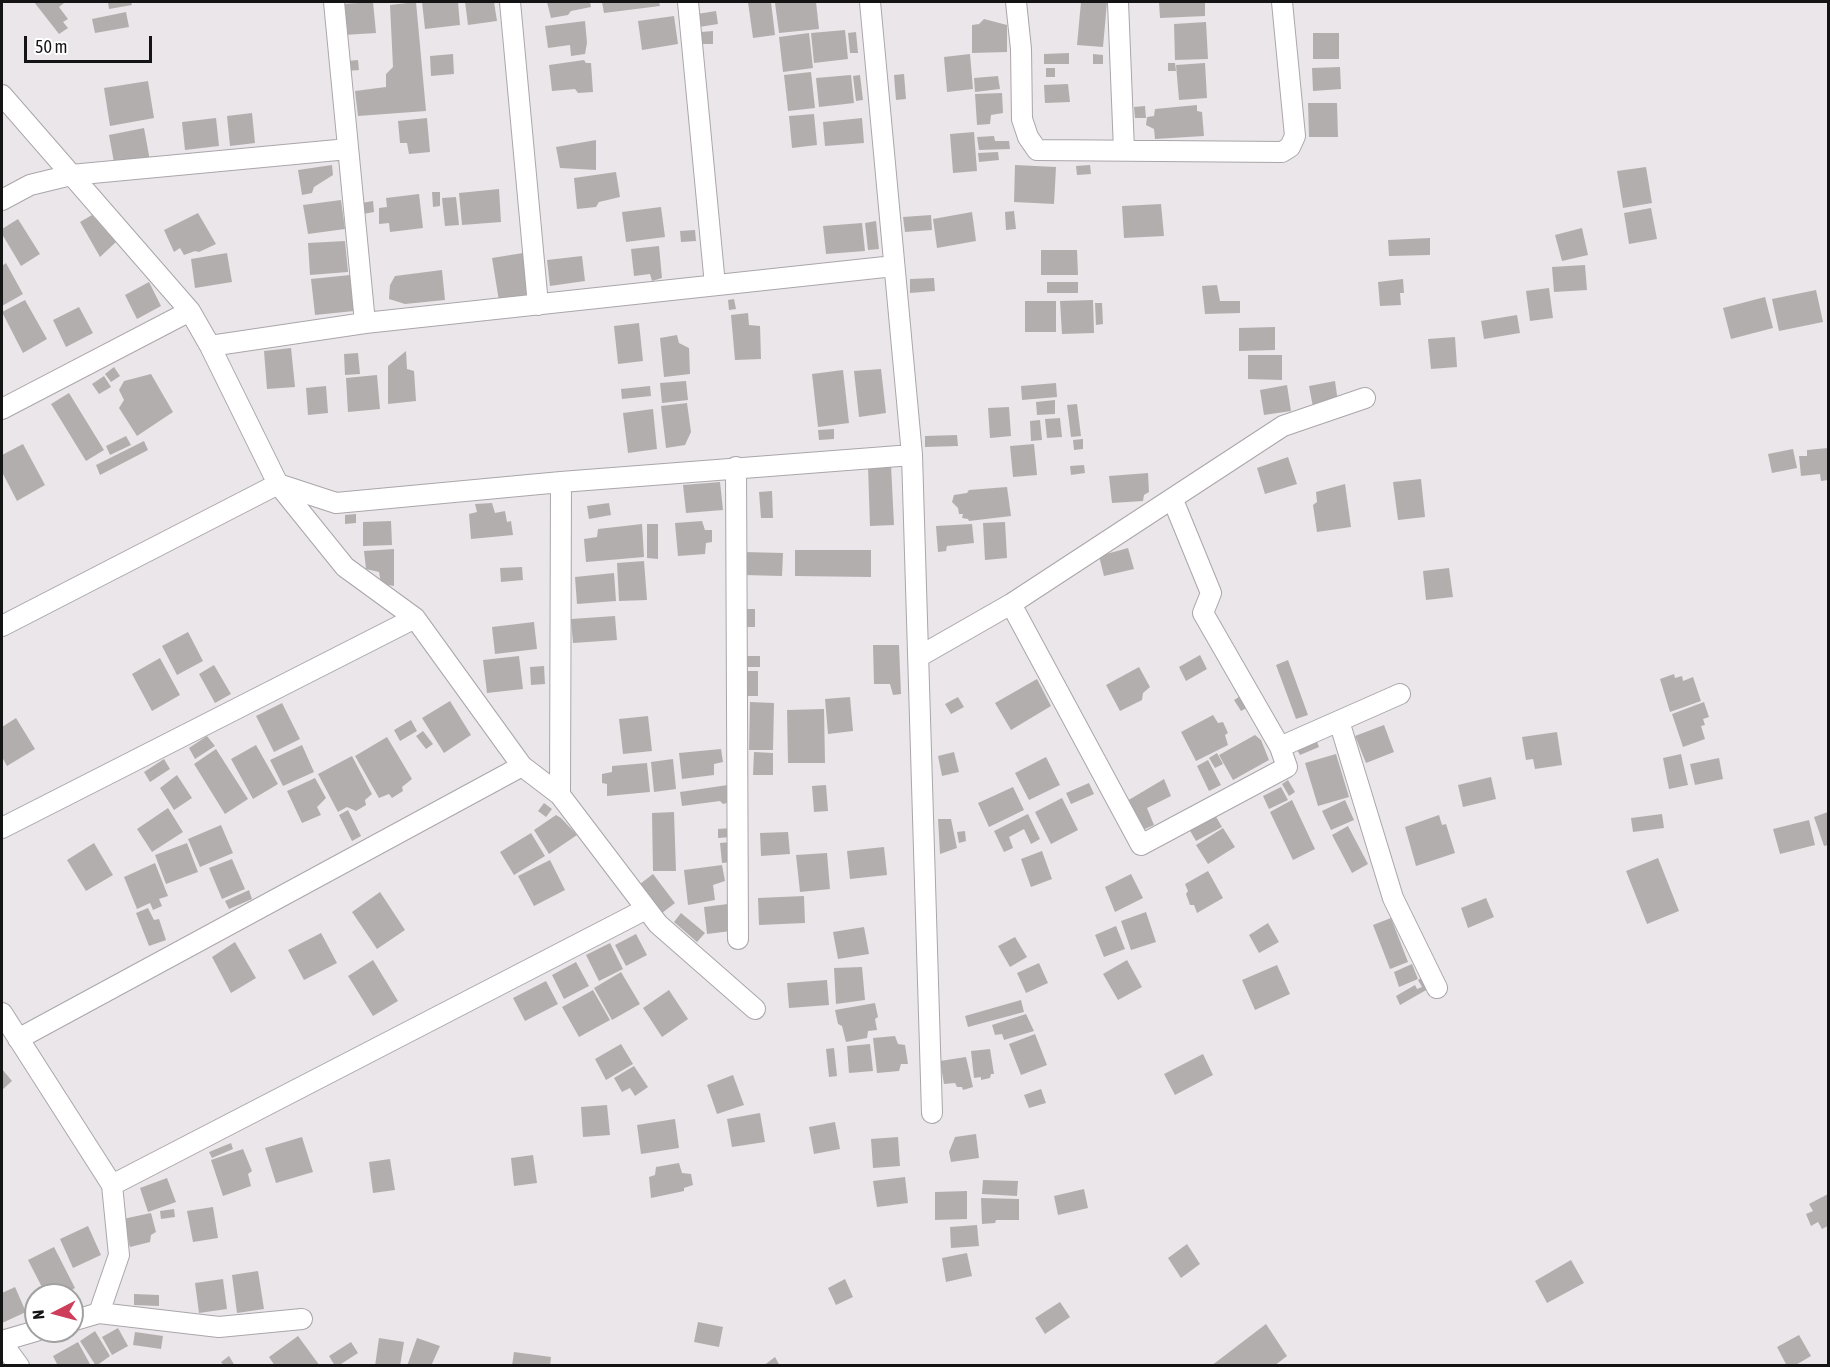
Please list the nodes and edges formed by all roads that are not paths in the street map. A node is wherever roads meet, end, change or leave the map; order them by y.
1 (334, 2) edge
2 (510, 2) edge
3 (688, 2) edge
4 (870, 2) edge
5 (1016, 2) edge
6 (1118, 2) edge
7 (1282, 2) edge
8 (2, 95) edge
9 (348, 149) junction
10 (1124, 150) junction
11 (71, 175) junction
12 (2, 200) edge
13 (894, 266) junction
14 (715, 285) junction
15 (538, 305) junction
16 (190, 311) junction
17 (364, 323) junction
18 (210, 346) junction
19 (1365, 398) dead end
20 (2, 409) edge
21 (912, 455) junction
22 (736, 467) junction
23 (561, 482) junction
24 (278, 484) junction
25 (1167, 502) junction
26 (1011, 604) junction
27 (415, 618) junction
28 (2, 626) edge
29 (920, 656) junction
30 (1400, 694) dead end
31 (1339, 721) junction
32 (1280, 747) junction
33 (522, 766) junction
34 (560, 795) junction
35 (2, 828) edge
36 (646, 909) junction
37 (738, 939) dead end
38 (1437, 988) dead end
39 (755, 1009) dead end
40 (2, 1013) edge
41 (18, 1039) junction
42 (932, 1113) dead end
43 (112, 1185) junction
44 (99, 1313) junction
45 (84, 1317) edge
46 (302, 1318) dead end
47 (24, 1335) edge
48 (2, 1342) edge
49 (19, 1365) edge

1 - 9 street
2 - 15 street
3 - 14 street
4 - 13 street
5 - 10 street
6 - 10 street
7 - 10 street
8 - 11 street
9 - 11 street
9 - 17 street
11 - 12 street
11 - 16 street
13 - 14 street
13 - 21 street
14 - 15 street
15 - 17 street
16 - 18 street
16 - 20 street
17 - 18 street
18 - 24 street
19 - 25 street
21 - 22 street
21 - 29 street
22 - 23 street
22 - 37 street
23 - 24 street
23 - 34 street
24 - 27 street
24 - 28 street
25 - 26 street
25 - 32 street
26 - 29 street
26 - 32 street
27 - 33 street
27 - 35 street
29 - 42 street
30 - 31 street
31 - 32 street
31 - 38 street
33 - 34 street
33 - 41 street
34 - 36 street
36 - 39 street
36 - 43 street
40 - 41 street
41 - 43 street
43 - 44 street
44 - 45 street
44 - 46 street
47 - 48 street
48 - 49 street

